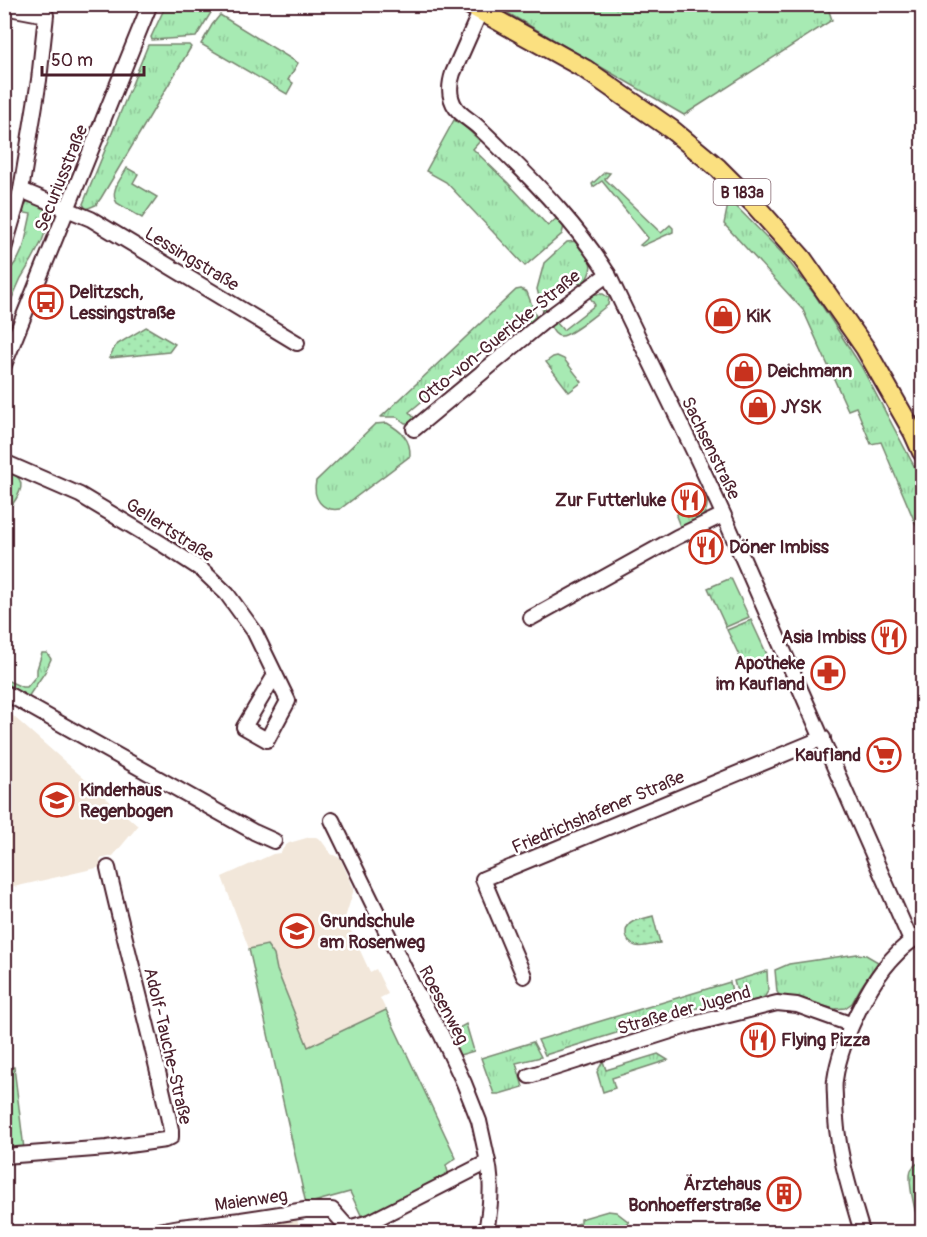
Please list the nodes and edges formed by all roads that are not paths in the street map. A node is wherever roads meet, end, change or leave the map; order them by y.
1 (150, 4) edge
2 (4, 7) edge
3 (474, 8) edge
4 (21, 190) junction
5 (67, 209) junction
6 (4, 249) edge
7 (608, 274) junction
8 (297, 343) dead end
9 (4, 365) edge
10 (414, 429) dead end
11 (922, 452) edge
12 (4, 462) edge
13 (723, 515) junction
14 (531, 618) dead end
15 (275, 675) dead end
16 (4, 692) edge
17 (823, 738) junction
18 (332, 820) dead end
19 (274, 841) dead end
20 (108, 868) dead end
21 (917, 938) edge
22 (524, 976) dead end
23 (850, 1024) junction
24 (529, 1076) dead end
25 (4, 1156) edge
26 (488, 1162) junction
27 (349, 1230) edge
28 (152, 1233) edge
29 (486, 1233) edge
30 (862, 1233) edge

1 - 5 street, Securiusstraße
2 - 4 street
3 - 7 street, Sachsenstraße
3 - 11 main road, B 183a
4 - 5 street, Lessingstraße
4 - 6 street
5 - 8 street, Lessingstraße
5 - 9 street, Securiusstraße
7 - 10 street, Otto-von-Guericke-Straße
7 - 13 street, Sachsenstraße
12 - 15 street, Gellertstraße
13 - 14 street
13 - 17 street, Sachsenstraße
16 - 19 street
17 - 21 street, Sachsenstraße
17 - 22 street, Friedrichshafener Straße
18 - 26 street, Roesenweg
20 - 25 street, Adolf-Tauche-Straße
21 - 23 street, Sachsenstraße
23 - 24 street, Straße der Jugend
23 - 30 street, Sachsenstraße
26 - 27 street
26 - 29 street, Roesenweg
27 - 28 street, Maienweg

